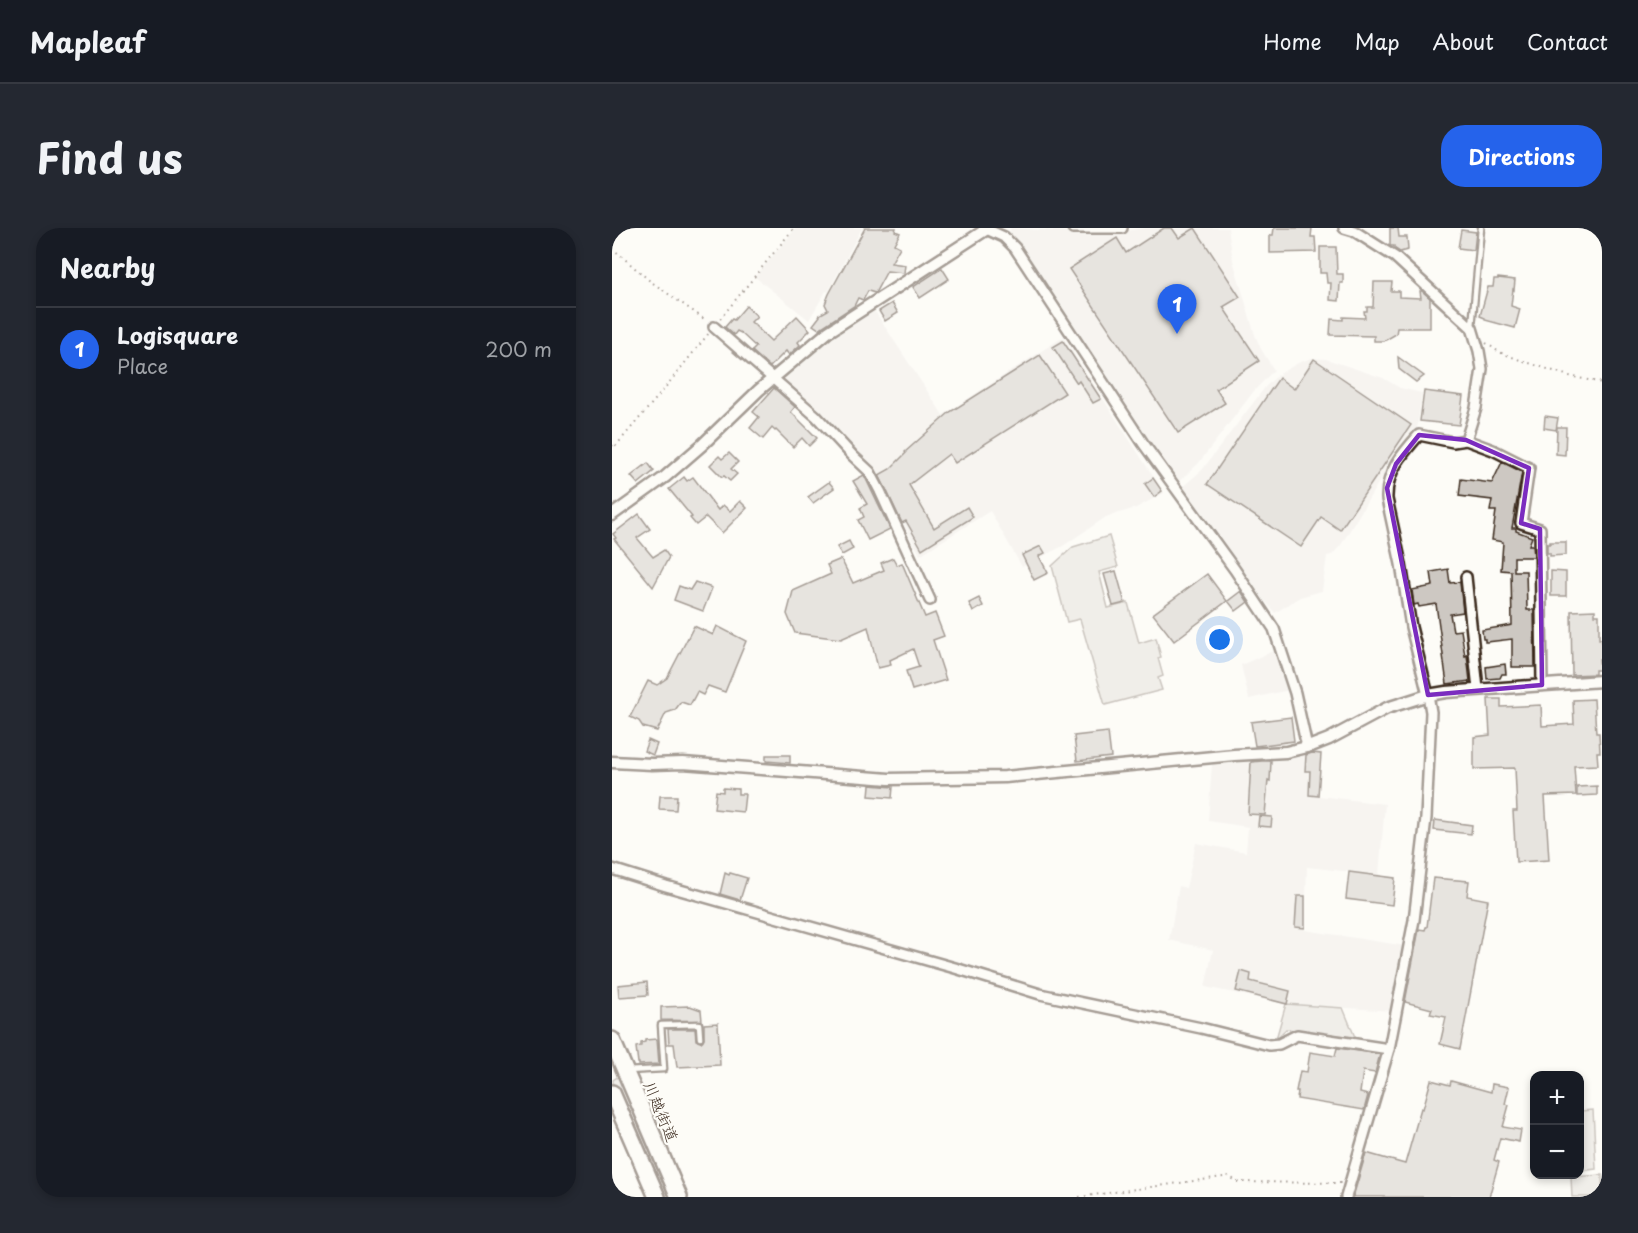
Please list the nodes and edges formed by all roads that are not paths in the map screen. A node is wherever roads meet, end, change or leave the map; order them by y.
1 (987, 228) edge
2 (1073, 228) edge
3 (1122, 228) edge
4 (1344, 228) edge
5 (1481, 228) edge
6 (714, 327) road end
7 (1472, 328) junction
8 (773, 378) junction
9 (1466, 440) junction
10 (612, 515) edge
11 (1466, 577) dead end
12 (930, 600) dead end
13 (1602, 681) edge
14 (1542, 685) junction
15 (1478, 689) junction
16 (1428, 695) junction
17 (1307, 747) junction
18 (612, 762) edge
19 (612, 869) edge
20 (700, 1038) dead end
21 (612, 1040) edge
22 (1389, 1049) junction
23 (620, 1070) edge
24 (612, 1093) edge
25 (657, 1197) edge
26 (679, 1197) edge
27 (1346, 1197) edge

1 - 8 street
1 - 17 street
2 - 3 street
4 - 7 street
5 - 7 lane
6 - 8 street
7 - 9 street
8 - 10 street
8 - 12 street
9 - 14 street
9 - 16 street
11 - 15 street
13 - 14 street
14 - 15 street
15 - 16 street
16 - 17 street
16 - 22 street
17 - 18 street
19 - 22 street
20 - 23 lane
21 - 23 highway, 川越街道
22 - 27 street
23 - 26 highway, 川越街道
24 - 25 highway

